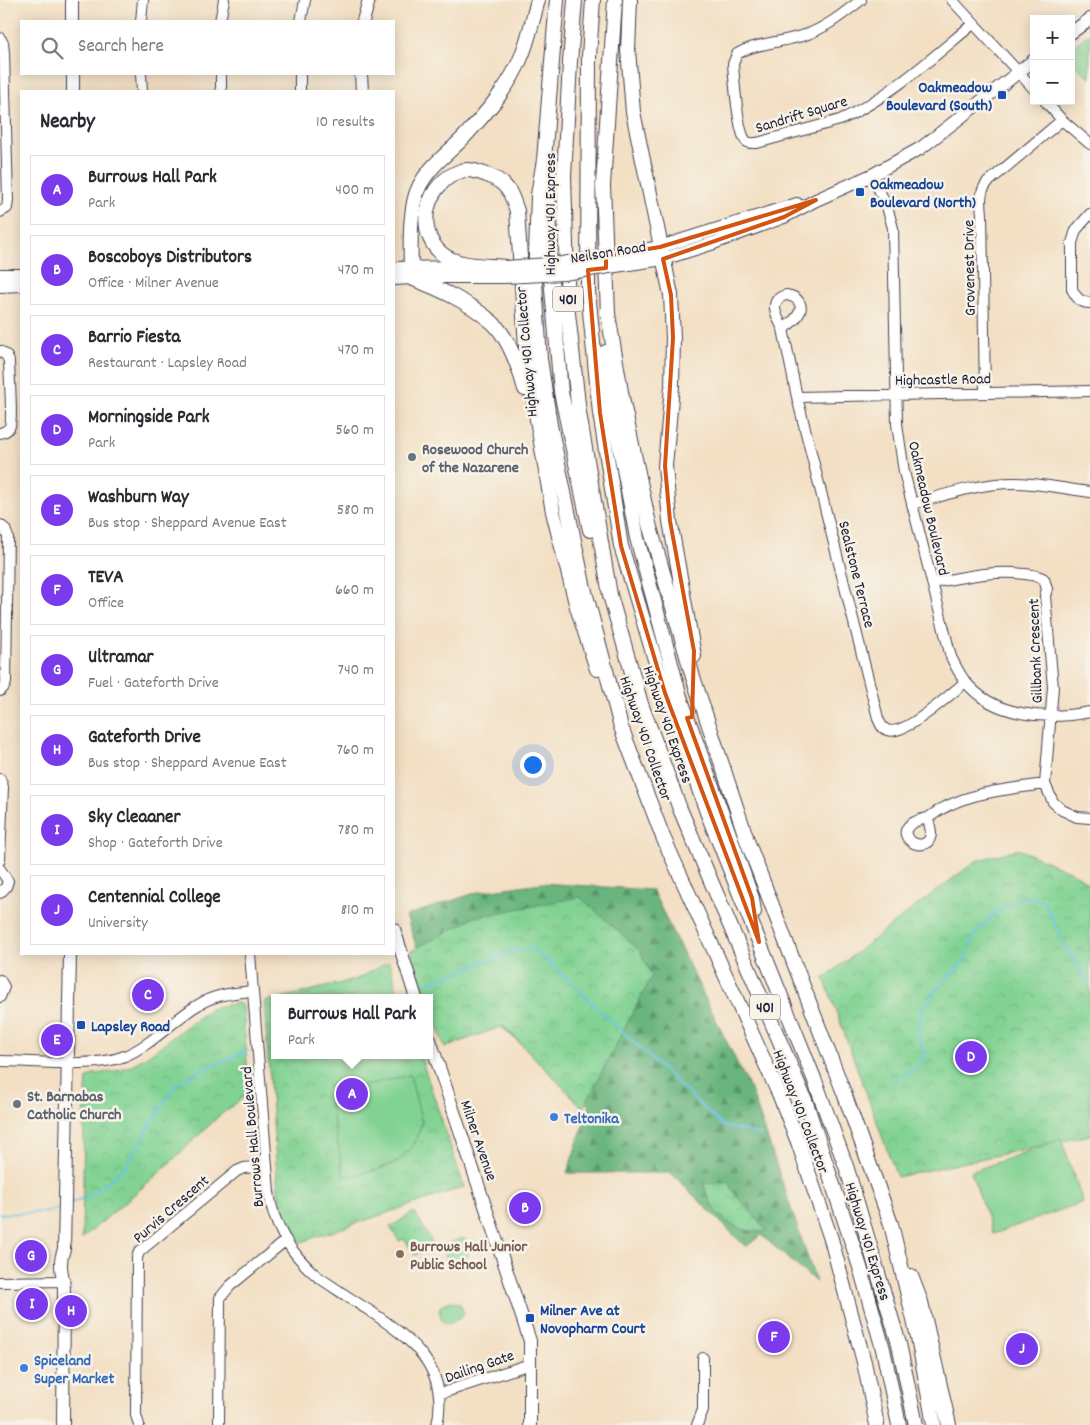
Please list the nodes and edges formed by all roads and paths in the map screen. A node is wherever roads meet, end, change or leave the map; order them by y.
1 (72, 0) edge
2 (143, 0) edge
3 (224, 0) edge
4 (305, 0) edge
5 (369, 0) edge
6 (538, 0) edge
7 (557, 0) edge
8 (575, 0) edge
9 (593, 0) edge
10 (615, 0) edge
11 (630, 0) edge
12 (861, 0) edge
13 (952, 0) edge
14 (1090, 19) edge
15 (72, 20) edge
16 (141, 20) edge
17 (220, 20) edge
18 (301, 20) edge
19 (363, 20) edge
20 (973, 24) junction
21 (1075, 30) edge
22 (0, 38) edge
23 (1030, 63) edge
24 (1018, 72) junction
25 (72, 75) edge
26 (141, 75) edge
27 (220, 75) edge
28 (300, 75) edge
29 (361, 75) edge
30 (1030, 85) edge
31 (73, 90) edge
32 (142, 90) edge
33 (221, 90) edge
34 (300, 90) edge
35 (362, 90) edge
36 (1049, 105) edge
37 (1062, 120) junction
38 (1090, 144) edge
39 (544, 160) junction
40 (872, 175) junction
41 (0, 212) edge
42 (1090, 214) edge
43 (661, 253) junction
44 (395, 268) edge
45 (505, 272) junction
46 (411, 273) junction
47 (0, 275) edge
48 (20, 275) edge
49 (395, 279) edge
50 (20, 285) edge
51 (0, 286) edge
52 (1090, 303) edge
53 (608, 314) junction
54 (783, 330) dead end
55 (0, 351) edge
56 (1090, 391) edge
57 (985, 392) junction
58 (896, 394) junction
59 (797, 397) junction
60 (0, 433) edge
61 (1090, 492) edge
62 (912, 504) junction
63 (553, 512) junction
64 (0, 525) edge
65 (932, 583) junction
66 (610, 595) junction
67 (693, 677) junction
68 (965, 682) junction
69 (0, 691) edge
70 (1090, 712) edge
71 (1051, 717) junction
72 (621, 727) junction
73 (0, 779) edge
74 (1045, 784) junction
75 (928, 818) dead end
76 (1090, 818) edge
77 (0, 860) edge
78 (0, 869) edge
79 (0, 892) edge
80 (395, 932) edge
81 (759, 942) junction
82 (70, 955) edge
83 (250, 955) edge
84 (0, 980) edge
85 (253, 991) junction
86 (415, 994) edge
87 (0, 997) edge
88 (433, 1049) edge
89 (0, 1061) edge
90 (67, 1062) junction
91 (266, 1166) junction
92 (891, 1224) junction
93 (286, 1240) junction
94 (64, 1281) junction
95 (0, 1282) edge
96 (703, 1358) dead end
97 (530, 1364) junction
98 (438, 1394) junction
99 (64, 1425) edge
100 (139, 1425) edge
101 (219, 1425) edge
102 (437, 1425) edge
103 (530, 1425) edge
104 (697, 1425) edge
105 (877, 1425) edge
106 (899, 1425) edge
107 (916, 1425) edge
108 (934, 1425) edge
109 (951, 1425) edge

1 - 15 main road
2 - 16 street
3 - 17 street
4 - 18 street
5 - 19 main road
6 - 46 highway
7 - 39 highway, Highway 401 Collector / 401
8 - 66 highway, Highway 401 Express / 401
9 - 81 highway, Highway 401 Express / 401
10 - 53 highway, 401
11 - 43 highway
12 - 20 street, Sandrift Square
13 - 20 street
14 - 21 main road
20 - 24 street
22 - 41 street
23 - 24 main road, Neilson Road
24 - 30 street
24 - 40 main road, Neilson Road
25 - 31 main road
26 - 32 street
27 - 33 street
28 - 34 street
29 - 35 main road
36 - 37 street
37 - 38 street
37 - 57 street, Grovenest Drive
39 - 66 highway
39 - 72 highway, Highway 401 Collector / 401
40 - 43 main road, Neilson Road
40 - 58 street, Oakmeadow Boulevard
42 - 52 street
43 - 45 main road, Neilson Road, bridge
43 - 67 highway
44 - 46 main road, Neilson Road
45 - 46 main road, Neilson Road
45 - 63 highway
46 - 49 main road, Neilson Road
46 - 63 highway
47 - 48 main road
50 - 51 main road
53 - 67 highway, 401
53 - 81 highway
54 - 59 street, Sealstone Terrace
55 - 60 street
56 - 57 street, Highcastle Road
57 - 58 street, Highcastle Road
58 - 59 street, Highcastle Road
58 - 62 street, Oakmeadow Boulevard
59 - 68 street, Sealstone Terrace
61 - 62 street
62 - 65 street, Oakmeadow Boulevard
63 - 72 highway
64 - 69 street
65 - 68 street, Oakmeadow Boulevard
65 - 71 street, Gillbank Crescent
66 - 106 highway, Highway 401 Express / 401
67 - 92 highway, 401
68 - 71 street, Oakmeadow Boulevard
70 - 71 street, Oakmeadow Boulevard
71 - 74 street
72 - 105 highway, Highway 401 Collector / 401
73 - 77 street
74 - 75 street
74 - 76 street
78 - 79 street
80 - 86 main road
81 - 107 highway, Highway 401 Express / 401
82 - 90 main road
83 - 85 street, Burrows Hall Boulevard
84 - 87 street
85 - 90 street
85 - 91 street, Burrows Hall Boulevard
88 - 97 main road, Milner Avenue
89 - 90 street
90 - 94 main road
91 - 93 street, Burrows Hall Boulevard
91 - 100 street, Purvis Crescent
92 - 108 highway, 401
92 - 109 highway
93 - 98 street, Burrows Hall Boulevard
93 - 101 street
94 - 95 street
94 - 99 main road
96 - 104 street
97 - 98 street, Dailing Gate
97 - 103 main road, Milner Avenue
98 - 102 street, Burrows Hall Boulevard

